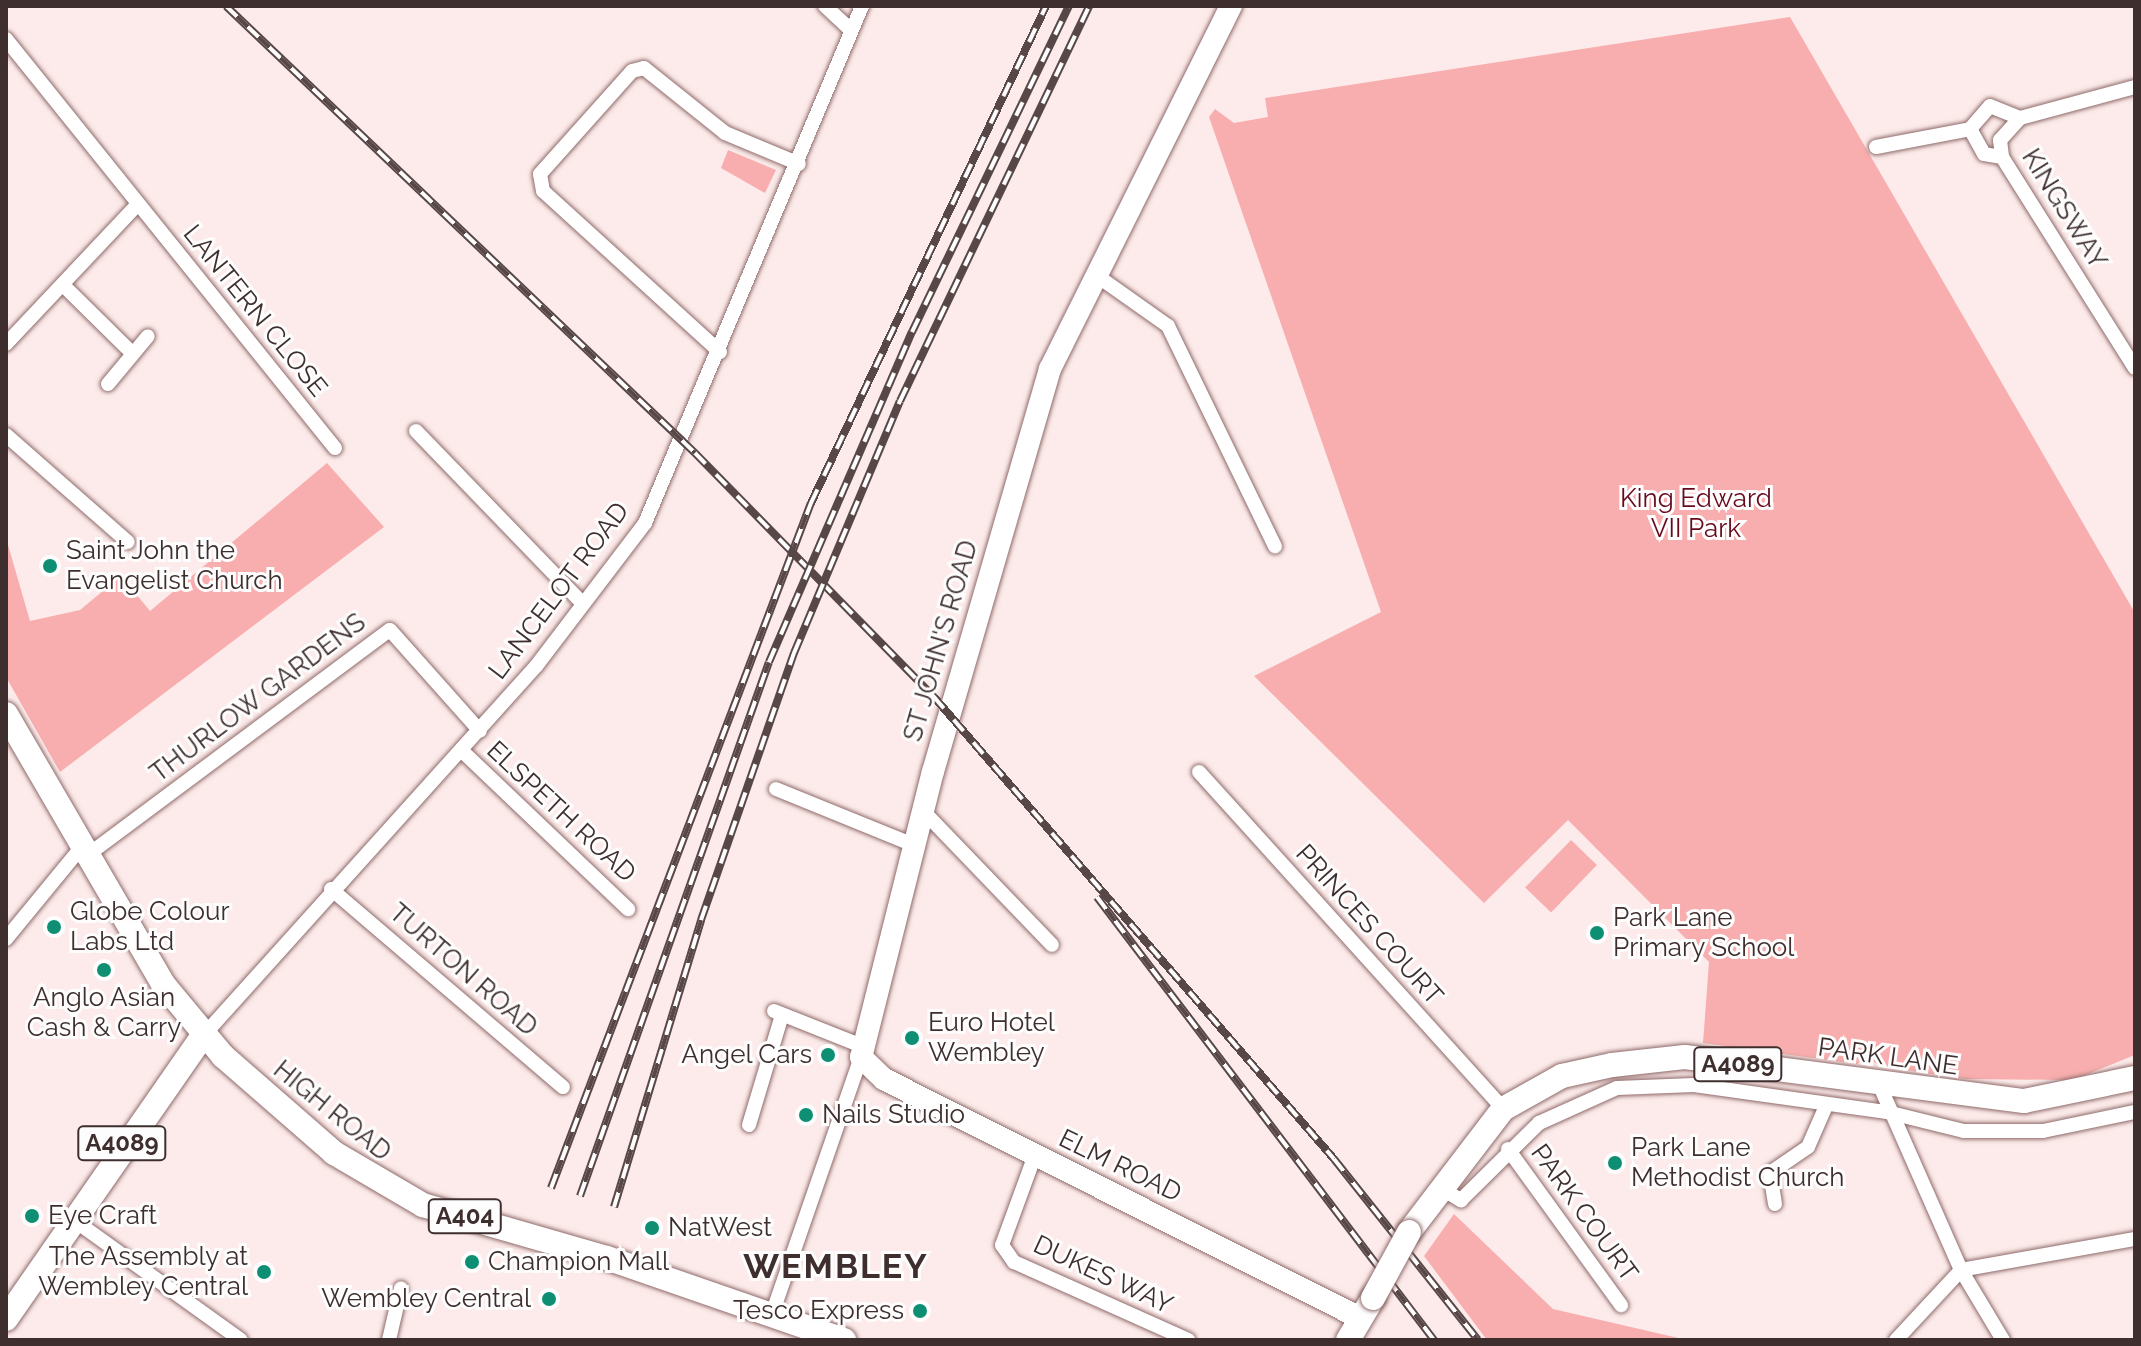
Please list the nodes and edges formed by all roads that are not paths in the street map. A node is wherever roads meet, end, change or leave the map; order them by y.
1 (825, 6) edge
2 (862, 6) edge
3 (1231, 6) edge
4 (851, 30) junction
5 (6, 39) edge
6 (2135, 87) edge
7 (2020, 118) junction
8 (1970, 129) junction
9 (1876, 147) dead end
10 (2002, 157) junction
11 (799, 164) junction
12 (137, 205) junction
13 (1096, 275) junction
14 (63, 285) junction
15 (148, 336) dead end
16 (6, 344) edge
17 (720, 352) junction
18 (133, 354) junction
19 (2135, 368) edge
20 (108, 384) dead end
21 (416, 431) dead end
22 (6, 435) edge
23 (335, 448) dead end
24 (128, 542) dead end
25 (1275, 546) dead end
26 (583, 604) junction
27 (6, 714) edge
28 (480, 731) junction
29 (461, 750) junction
30 (1199, 772) dead end
31 (776, 789) dead end
32 (925, 813) junction
33 (914, 845) junction
34 (83, 853) junction
35 (331, 889) junction
36 (628, 909) dead end
37 (6, 939) edge
38 (1052, 945) dead end
39 (203, 1036) junction
40 (862, 1051) junction
41 (2135, 1078) edge
42 (1879, 1084) junction
43 (563, 1087) dead end
44 (1826, 1106) junction
45 (1503, 1109) junction
46 (1887, 1112) junction
47 (2135, 1112) edge
48 (749, 1125) dead end
49 (1508, 1149) junction
50 (1035, 1155) junction
51 (1439, 1187) junction
52 (1775, 1204) dead end
53 (71, 1218) junction
54 (2135, 1239) edge
55 (1961, 1270) junction
56 (401, 1288) dead end
57 (1621, 1305) dead end
58 (1366, 1308) junction
59 (771, 1317) junction
60 (6, 1319) edge
61 (241, 1340) edge
62 (389, 1340) edge
63 (844, 1340) edge
64 (1188, 1340) edge
65 (1348, 1340) edge
66 (1896, 1340) edge
67 (2003, 1340) edge

1 - 4 street
2 - 4 street, LANCELOT ROAD
3 - 13 street, ST JOHN'S ROAD
4 - 11 street, LANCELOT ROAD
5 - 12 street, LANTERN CLOSE
6 - 7 street
7 - 8 street
7 - 10 street, KINGSWAY
8 - 9 street
8 - 10 street
10 - 19 street, KINGSWAY
11 - 17 street, LANCELOT ROAD
11 - 17 street
12 - 14 street
12 - 23 street, LANTERN CLOSE
13 - 25 street
13 - 32 street, ST JOHN'S ROAD
14 - 16 street
14 - 18 street
15 - 18 street
17 - 26 street, LANCELOT ROAD
18 - 20 street
21 - 26 street
22 - 24 street
26 - 28 street, LANCELOT ROAD
27 - 34 main road, HIGH ROAD / A404
28 - 29 street, LANCELOT ROAD
28 - 34 street, THURLOW GARDENS
29 - 35 street, LANCELOT ROAD
29 - 36 street, ELSPETH ROAD
30 - 45 street, PRINCES COURT
31 - 33 street
32 - 33 street, ST JOHN'S ROAD
32 - 38 street
33 - 40 street, ST JOHN'S ROAD
34 - 37 street
34 - 39 main road, HIGH ROAD / A404
35 - 39 street, LANCELOT ROAD
35 - 43 street, TURTON ROAD
39 - 53 main road, A4089
39 - 59 main road, HIGH ROAD / A404
40 - 48 street
40 - 50 street, ELM ROAD
40 - 59 street, ST JOHN'S ROAD
41 - 42 main road, PARK LANE / A4089
42 - 45 main road, PARK LANE / A4089
42 - 46 street
44 - 46 street, PARK LANE
44 - 49 street, PARK LANE
44 - 52 street
45 - 51 main road, PARK LANE / A4089
46 - 47 street, PARK LANE
46 - 55 street
49 - 51 street, PARK LANE
49 - 57 street, PARK COURT
50 - 58 street, ELM ROAD
50 - 64 street, DUKES WAY
51 - 58 main road, PARK LANE / A4089, bridge
53 - 60 main road, A4089
53 - 61 street
54 - 55 street
55 - 66 street
55 - 67 street
56 - 62 street
58 - 65 main road, PARK LANE / A4089
59 - 63 main road, HIGH ROAD / A404

